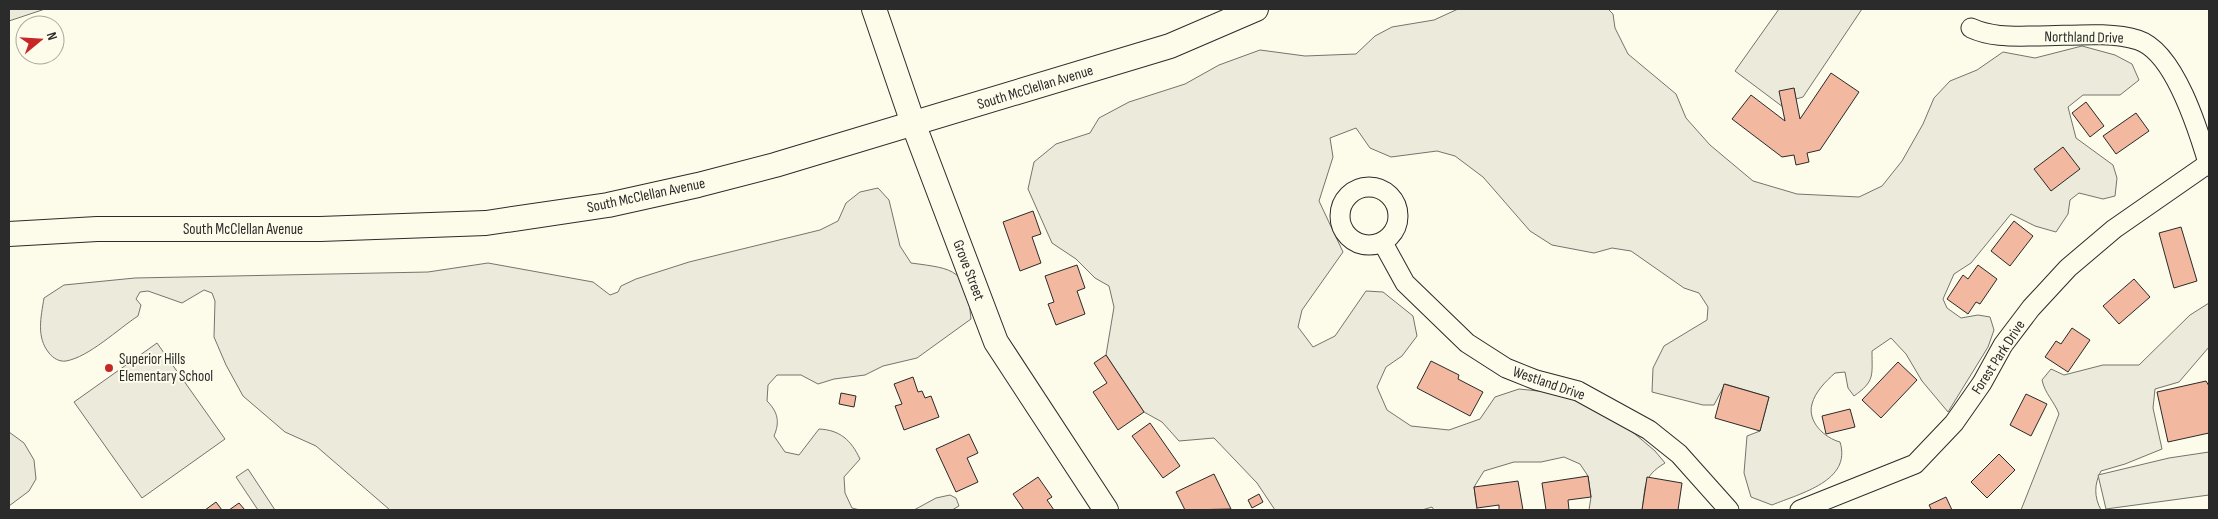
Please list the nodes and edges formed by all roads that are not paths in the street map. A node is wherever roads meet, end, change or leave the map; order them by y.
1 (874, 9) edge
2 (1256, 9) edge
3 (1971, 28) dead end
4 (913, 123) junction
5 (2209, 164) edge
6 (9, 234) edge
7 (1383, 243) dead end
8 (1106, 510) edge
9 (1729, 510) edge
10 (1800, 510) edge

1 - 4 main road, Grove Street
2 - 4 main road, South McClellan Avenue
3 - 5 street, Northland Drive
4 - 6 main road, South McClellan Avenue
4 - 8 main road, Grove Street
5 - 10 street, Forest Park Drive
7 - 9 street, Westland Drive

